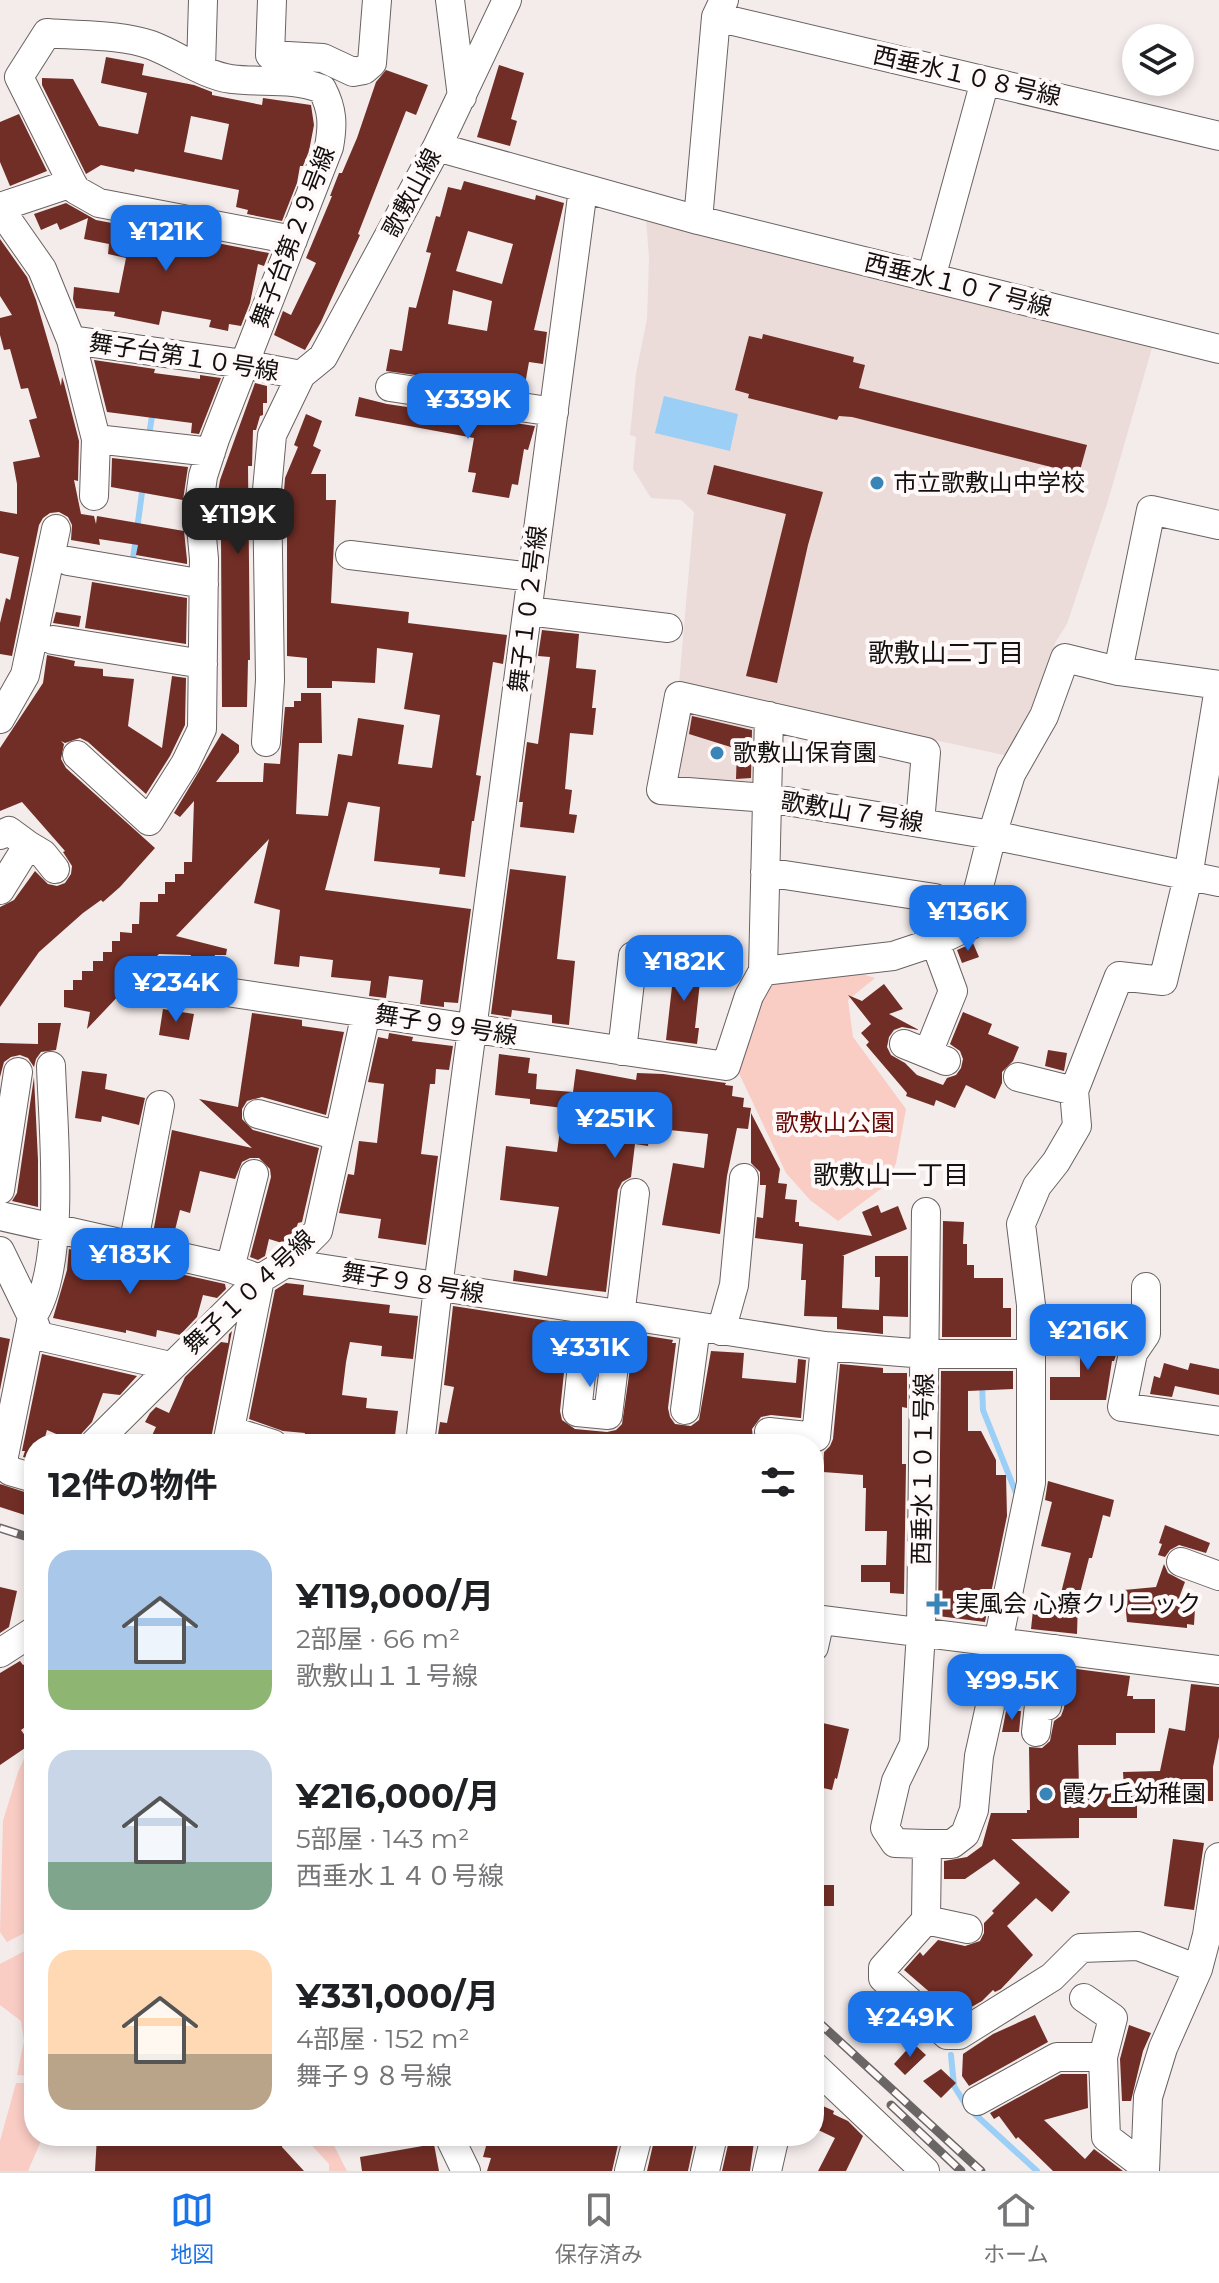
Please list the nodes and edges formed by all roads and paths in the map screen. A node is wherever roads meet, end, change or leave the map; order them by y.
1 (203, 0) edge
2 (272, 0) edge
3 (377, 0) edge
4 (450, 0) edge
5 (507, 0) edge
6 (720, 8) edge
7 (201, 68) junction
8 (985, 81) junction
9 (462, 97) junction
10 (1219, 136) edge
11 (437, 147) junction
12 (72, 183) junction
13 (583, 189) junction
14 (0, 208) edge
15 (698, 220) junction
16 (293, 240) junction
17 (931, 278) junction
18 (71, 340) junction
19 (1219, 349) edge
20 (244, 364) junction
21 (301, 375) junction
22 (390, 387) dead end
23 (554, 412) junction
24 (96, 439) junction
25 (211, 452) junction
26 (94, 496) dead end
27 (1219, 525) edge
28 (56, 529) dead end
29 (350, 555) dead end
30 (68, 561) dead end
31 (532, 577) junction
32 (204, 584) junction
33 (528, 611) junction
34 (668, 628) dead end
35 (53, 640) dead end
36 (203, 664) junction
37 (1118, 671) junction
38 (1219, 686) edge
39 (769, 716) junction
40 (0, 719) edge
41 (1215, 736) edge
42 (266, 742) dead end
43 (77, 755) dead end
44 (768, 798) junction
45 (1209, 815) edge
46 (920, 823) junction
47 (0, 835) edge
48 (992, 835) junction
49 (28, 845) junction
50 (55, 869) dead end
51 (765, 872) junction
52 (1188, 877) junction
53 (1219, 882) edge
54 (0, 890) edge
55 (932, 943) junction
56 (633, 956) dead end
57 (763, 971) junction
58 (166, 983) dead end
59 (366, 1013) junction
60 (473, 1030) junction
61 (622, 1051) junction
62 (926, 1053) dead end
63 (51, 1066) dead end
64 (18, 1072) dead end
65 (1018, 1077) dead end
66 (1074, 1091) junction
67 (160, 1105) dead end
68 (258, 1114) dead end
69 (339, 1136) junction
70 (254, 1174) dead end
71 (744, 1178) dead end
72 (0, 1190) edge
73 (635, 1193) dead end
74 (926, 1212) dead end
75 (0, 1216) edge
76 (55, 1228) junction
77 (133, 1246) junction
78 (0, 1251) edge
79 (286, 1263) junction
80 (230, 1268) junction
81 (260, 1279) junction
82 (438, 1287) junction
83 (1146, 1287) dead end
84 (588, 1310) junction
85 (619, 1315) junction
86 (32, 1317) junction
87 (708, 1329) junction
88 (825, 1346) junction
89 (926, 1354) junction
90 (1031, 1354) junction
91 (170, 1366) junction
92 (685, 1410) dead end
93 (1219, 1421) edge
94 (769, 1432) dead end
95 (104, 1434) edge
96 (231, 1434) edge
97 (421, 1434) edge
98 (788, 1434) edge
99 (816, 1434) edge
100 (24, 1475) edge
101 (824, 1629) edge
102 (921, 1632) junction
103 (24, 1637) edge
104 (1001, 1643) junction
105 (1054, 1649) junction
106 (0, 1653) edge
107 (1219, 1670) edge
108 (1036, 1732) dead end
109 (927, 1844) junction
110 (1219, 1857) edge
111 (926, 1920) junction
112 (968, 1929) dead end
113 (1198, 1969) junction
114 (1084, 1998) dead end
115 (1103, 2057) junction
116 (824, 2075) edge
117 (977, 2101) dead end
118 (454, 2146) edge
119 (635, 2146) edge
120 (711, 2146) edge
121 (773, 2146) edge
122 (1144, 2169) edge
123 (466, 2171) edge
124 (629, 2171) edge
125 (705, 2171) edge
126 (767, 2171) edge
127 (925, 2171) edge

1 - 7 street
2 - 3 street
4 - 9 street
5 - 9 street, 歌敷山線
6 - 8 street, 西垂水１０８号線
6 - 15 street
7 - 12 street, 舞子台第２９号線
7 - 16 street, 舞子台第２９号線
8 - 10 street, 西垂水１０８号線
8 - 17 street
9 - 11 street, 歌敷山線
11 - 13 street, 西垂水１０７号線
11 - 21 street, 歌敷山線
12 - 14 street
12 - 16 street
13 - 15 street, 西垂水１０７号線
13 - 23 street, 舞子１０２号線
14 - 18 street, 舞子台第１０号線
15 - 17 street, 西垂水１０７号線
16 - 20 street, 舞子台第２９号線
17 - 19 street, 西垂水１０７号線
18 - 20 street, 舞子台第１０号線
18 - 24 street
20 - 21 street, 舞子台第１０号線
20 - 25 street, 舞子台第２９号線
21 - 42 street, 歌敷山線
22 - 23 street
23 - 31 street, 舞子１０２号線
24 - 25 street
24 - 26 street
25 - 32 street, 舞子台第２９号線
27 - 37 street
28 - 40 street
29 - 31 street
30 - 32 street
31 - 33 street, 舞子１０２号線
32 - 36 street, 舞子台第２９号線
33 - 34 street
33 - 60 street, 舞子１０２号線
35 - 36 street
36 - 43 street, 舞子台第２９号線
37 - 38 street
37 - 48 street
38 - 41 street
39 - 44 street
39 - 44 street, 歌敷山７号線
39 - 46 street
41 - 45 street
44 - 46 street, 歌敷山７号線
44 - 51 street
45 - 52 street
46 - 48 street, 歌敷山７号線
47 - 49 street
48 - 52 street, 歌敷山７号線
48 - 55 street
49 - 50 street
49 - 54 street
51 - 55 street
51 - 57 street
52 - 53 street, 歌敷山７号線
52 - 66 street
55 - 57 street
55 - 62 street
56 - 61 street
57 - 61 street, 舞子９９号線
58 - 59 street, 舞子９９号線
59 - 60 street, 舞子９９号線
59 - 69 street, 舞子１０４号線
60 - 61 street, 舞子９９号線
60 - 82 street, 舞子１０２号線
63 - 76 street
64 - 72 street
65 - 66 street
66 - 90 street
67 - 77 street
68 - 69 street
69 - 79 street, 舞子１０４号線
70 - 80 street
71 - 87 street
73 - 85 street
74 - 89 street, 西垂水１０１号線
75 - 76 street
76 - 77 street
76 - 86 street
77 - 80 street
78 - 86 street
79 - 81 street, 舞子１０４号線
79 - 82 street, 舞子９８号線
80 - 81 street
81 - 91 street, 舞子１０４号線
81 - 96 street
82 - 84 street, 舞子９８号線
82 - 97 street, 舞子１０２号線
83 - 93 street
84 - 85 street, 舞子９８号線
84 - 85 street
85 - 87 street, 舞子９８号線
86 - 91 street
86 - 100 street
87 - 88 street, 舞子９８号線
87 - 92 street
88 - 89 street, 舞子９８号線
88 - 99 street
89 - 90 street, 舞子９８号線
89 - 102 street, 西垂水１０１号線
90 - 104 street
91 - 95 street, 舞子１０４号線
94 - 98 street
101 - 102 street
102 - 104 street
102 - 109 street, 西垂水１０１号線
103 - 106 street
104 - 105 street
104 - 109 street
105 - 107 street
105 - 108 street
109 - 111 street
110 - 113 street
111 - 112 street
111 - 113 street
113 - 122 street
114 - 115 street
115 - 117 street
115 - 122 street
116 - 127 street
118 - 123 street
119 - 124 street
120 - 125 street
121 - 126 street

